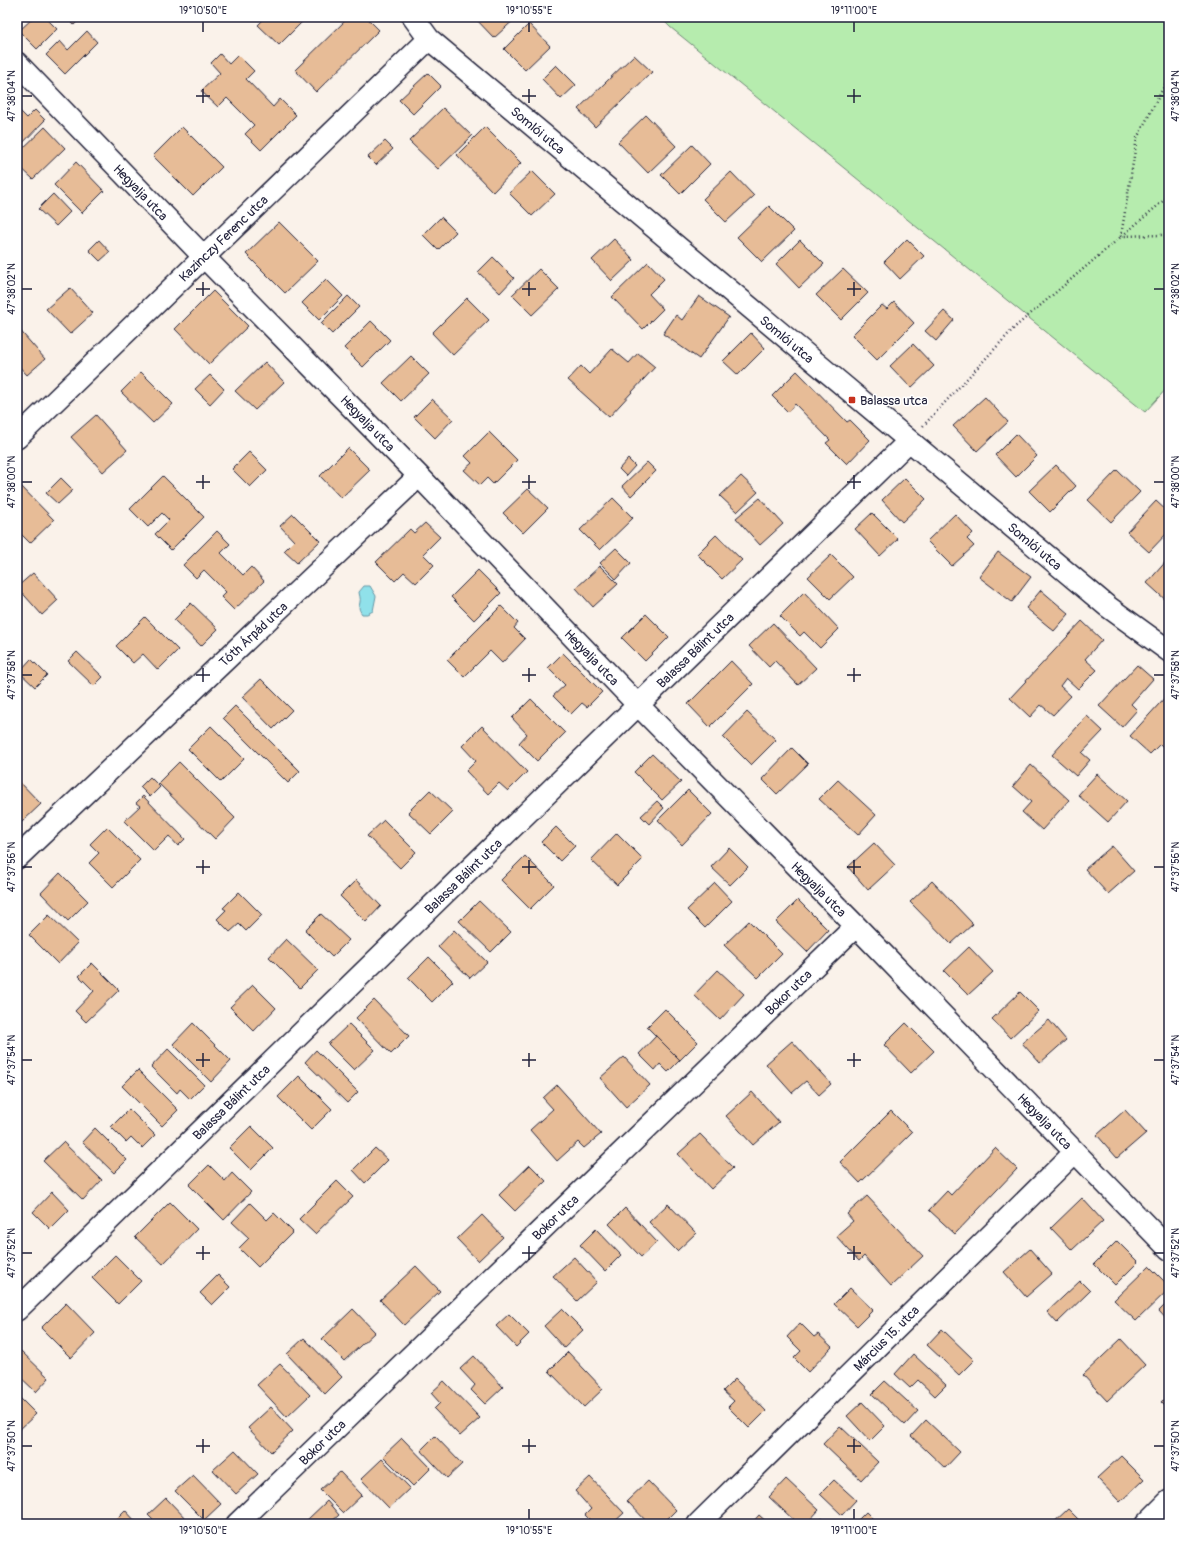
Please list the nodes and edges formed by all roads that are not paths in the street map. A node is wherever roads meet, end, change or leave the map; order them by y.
1 (413, 17) edge
2 (429, 38) junction
3 (17, 63) edge
4 (204, 257) junction
5 (17, 438) edge
6 (909, 441) junction
7 (419, 476) junction
8 (1169, 651) edge
9 (638, 705) junction
10 (17, 858) edge
11 (856, 926) junction
12 (1075, 1152) junction
13 (1169, 1249) edge
14 (17, 1310) edge
15 (1169, 1501) edge
16 (237, 1524) edge
17 (698, 1524) edge
18 (1146, 1524) edge

1 - 2 street, Somlói utca
2 - 4 street, Kazinczy Ferenc utca
2 - 6 street, Somlói utca
3 - 4 street, Hegyalja utca
4 - 5 street, Kazinczy Ferenc utca
4 - 7 street, Hegyalja utca
6 - 8 street, Somlói utca
6 - 9 street, Balassa Bálint utca
7 - 9 street, Hegyalja utca
7 - 10 street, Tóth Árpád utca
9 - 11 street, Hegyalja utca
9 - 14 street, Balassa Bálint utca
11 - 12 street, Hegyalja utca
11 - 16 street, Bokor utca
12 - 13 street, Hegyalja utca
12 - 17 street, Március 15. utca
15 - 18 street

